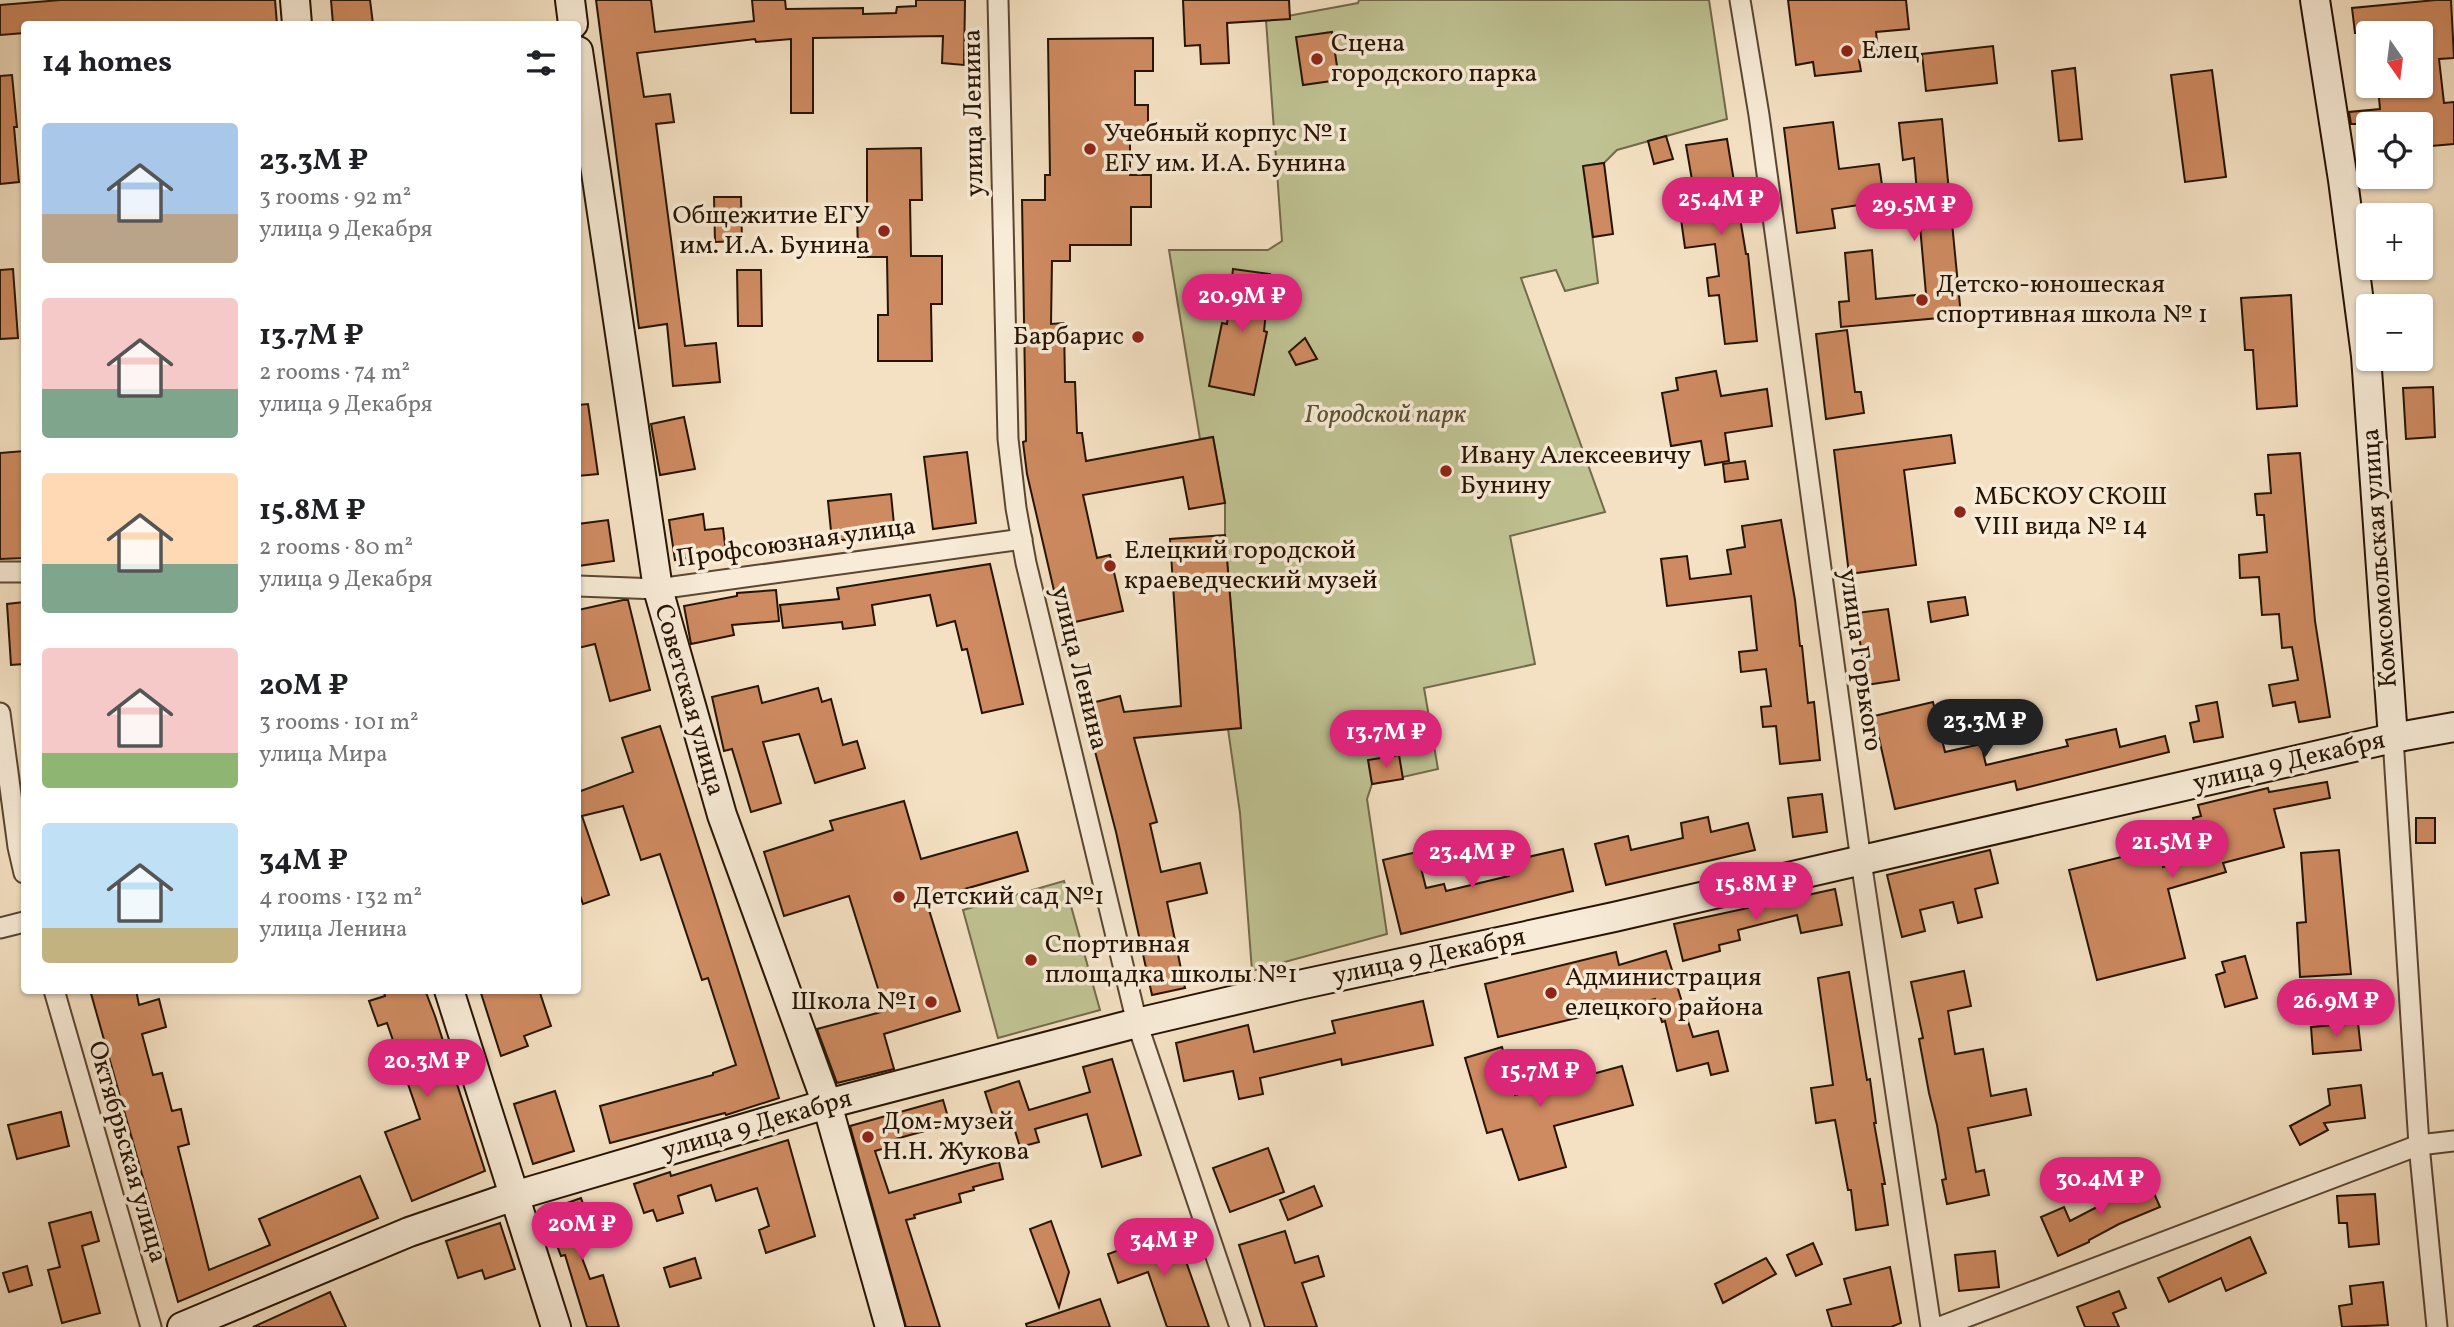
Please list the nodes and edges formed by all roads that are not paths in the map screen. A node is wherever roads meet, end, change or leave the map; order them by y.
1 (295, 0) edge
2 (570, 0) edge
3 (998, 0) edge
4 (1740, 0) edge
5 (2315, 0) edge
6 (297, 21) edge
7 (573, 21) edge
8 (581, 71) edge
9 (1022, 539) junction
10 (0, 572) edge
11 (21, 572) edge
12 (581, 586) edge
13 (658, 589) junction
14 (0, 713) edge
15 (2454, 727) edge
16 (2393, 738) junction
17 (21, 860) edge
18 (1861, 861) junction
19 (21, 923) edge
20 (0, 928) edge
21 (55, 994) edge
22 (450, 994) edge
23 (1137, 1023) junction
24 (827, 1104) junction
25 (2454, 1141) edge
26 (2419, 1145) junction
27 (514, 1196) junction
28 (152, 1327) edge
29 (182, 1327) edge
30 (556, 1327) edge
31 (890, 1327) edge
32 (1240, 1327) edge
33 (1931, 1327) edge
34 (1940, 1327) edge
35 (2437, 1327) edge

1 - 6 main road
2 - 7 main road
3 - 9 street, улица Ленина
4 - 18 street, улица Горького
5 - 16 main road, Комсомольская улица
8 - 13 main road, Советская улица
9 - 13 street, Профсоюзная улица
9 - 23 street, улица Ленина
10 - 11 street
12 - 13 street, Профсоюзная улица
13 - 24 main road, Советская улица
14 - 17 street
15 - 16 main road, улица 9 Декабря
16 - 18 main road, улица 9 Декабря
16 - 26 street, Комсомольская улица
18 - 23 main road, улица 9 Декабря
18 - 33 street, улица Горького
19 - 20 street
21 - 28 street, Октябрьская улица
22 - 27 main road
23 - 24 main road, улица 9 Декабря
23 - 32 street, улица Ленина
24 - 27 main road, улица 9 Декабря
24 - 31 main road, Советская улица
25 - 26 street
26 - 34 street
26 - 35 street, Комсомольская улица
27 - 29 main road, улица 9 Декабря
27 - 30 main road

